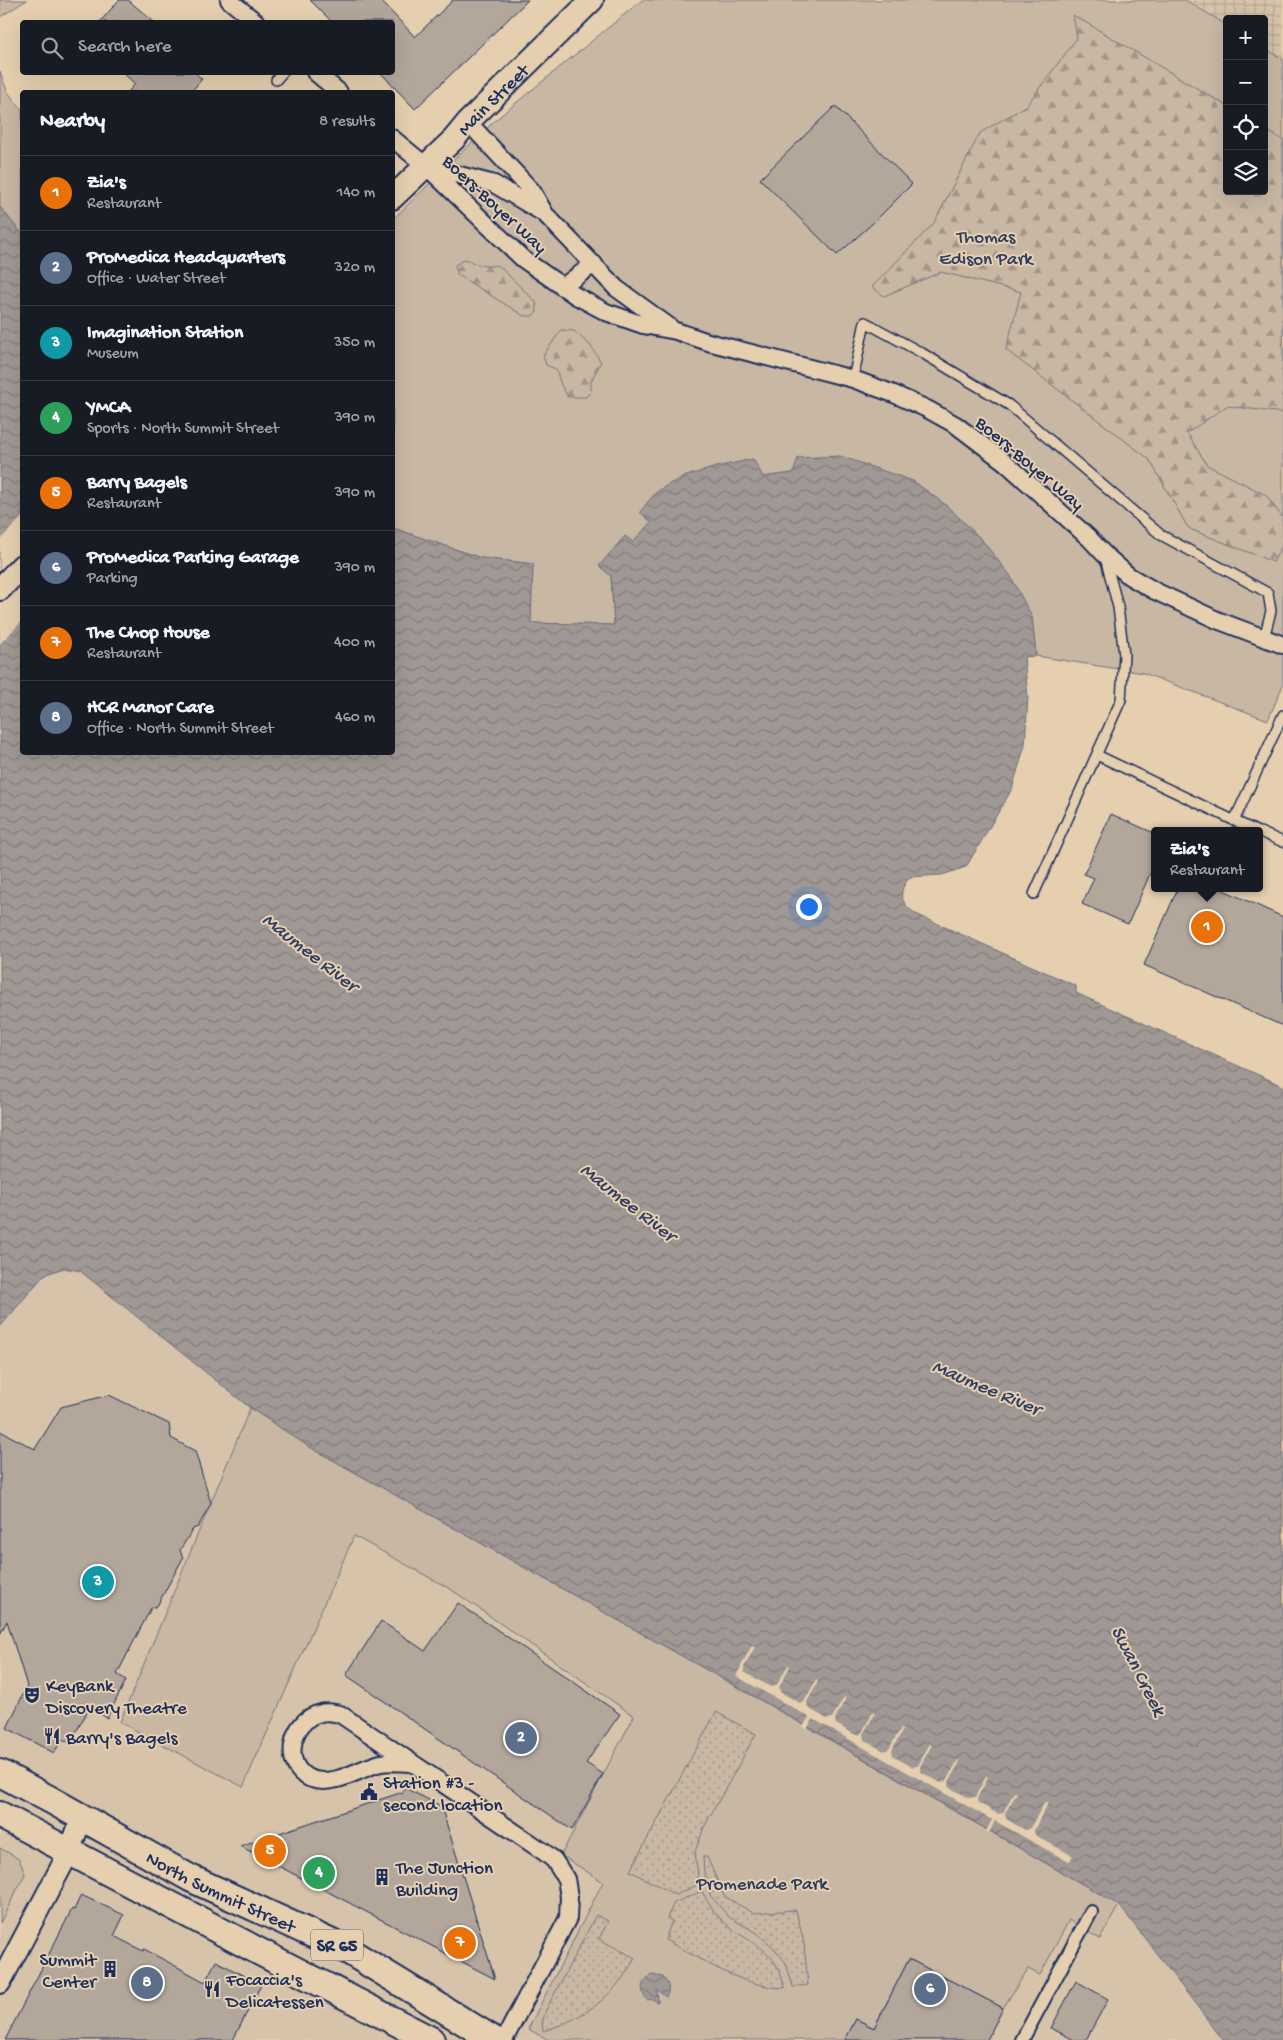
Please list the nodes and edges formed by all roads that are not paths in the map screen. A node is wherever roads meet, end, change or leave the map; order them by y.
1 (229, 0) edge
2 (592, 0) edge
3 (254, 20) edge
4 (280, 75) edge
5 (319, 75) edge
6 (276, 80) dead end
7 (337, 90) edge
8 (468, 122) junction
9 (395, 140) edge
10 (426, 166) junction
11 (395, 195) edge
12 (545, 214) junction
13 (594, 264) junction
14 (562, 287) junction
15 (676, 331) junction
16 (853, 379) junction
17 (1104, 554) junction
18 (20, 568) edge
19 (0, 589) edge
20 (1264, 638) junction
21 (1283, 646) edge
22 (1283, 715) edge
23 (1097, 755) junction
24 (1234, 821) junction
25 (1247, 827) edge
26 (1263, 833) edge
27 (1283, 842) edge
28 (1034, 894) dead end
29 (412, 1763) junction
30 (0, 1773) edge
31 (0, 1815) edge
32 (82, 1817) junction
33 (69, 1852) junction
34 (1091, 1912) dead end
35 (271, 1915) junction
36 (260, 1952) junction
37 (0, 1983) edge
38 (409, 1989) junction
39 (393, 2021) junction
40 (431, 2040) edge
41 (494, 2040) edge
42 (504, 2040) edge
43 (1022, 2040) edge

1 - 3 street
2 - 8 main road, Main Street
4 - 6 lane
5 - 7 street
8 - 10 main road, Main Street
8 - 12 street
9 - 10 street
10 - 11 main road, Main Street
10 - 12 street, Boers-Boyer Way
10 - 14 street, Boers-Boyer Way
12 - 13 street, Boers-Boyer Way
13 - 14 street
13 - 15 street, Boers-Boyer Way
14 - 15 street, Boers-Boyer Way
15 - 16 street, Boers-Boyer Way
16 - 17 street, Boers-Boyer Way
16 - 20 lane
17 - 20 street, Boers-Boyer Way
17 - 23 lane
18 - 19 main road
20 - 21 street, Boers-Boyer Way
22 - 24 lane
23 - 24 lane
23 - 28 lane
24 - 25 lane
26 - 27 lane
29 - 29 street
29 - 42 street
30 - 32 main road, North Summit Street / SR 65
31 - 33 main road, North Summit Street / SR 65
32 - 33 street
32 - 35 main road, North Summit Street / SR 65
33 - 36 main road, North Summit Street / SR 65
33 - 37 street
34 - 43 street
35 - 36 main road
35 - 38 main road, North Summit Street / SR 65
36 - 39 main road, North Summit Street / SR 65
38 - 39 main road
38 - 41 main road, North Summit Street / SR 65
39 - 40 main road, North Summit Street / SR 65

